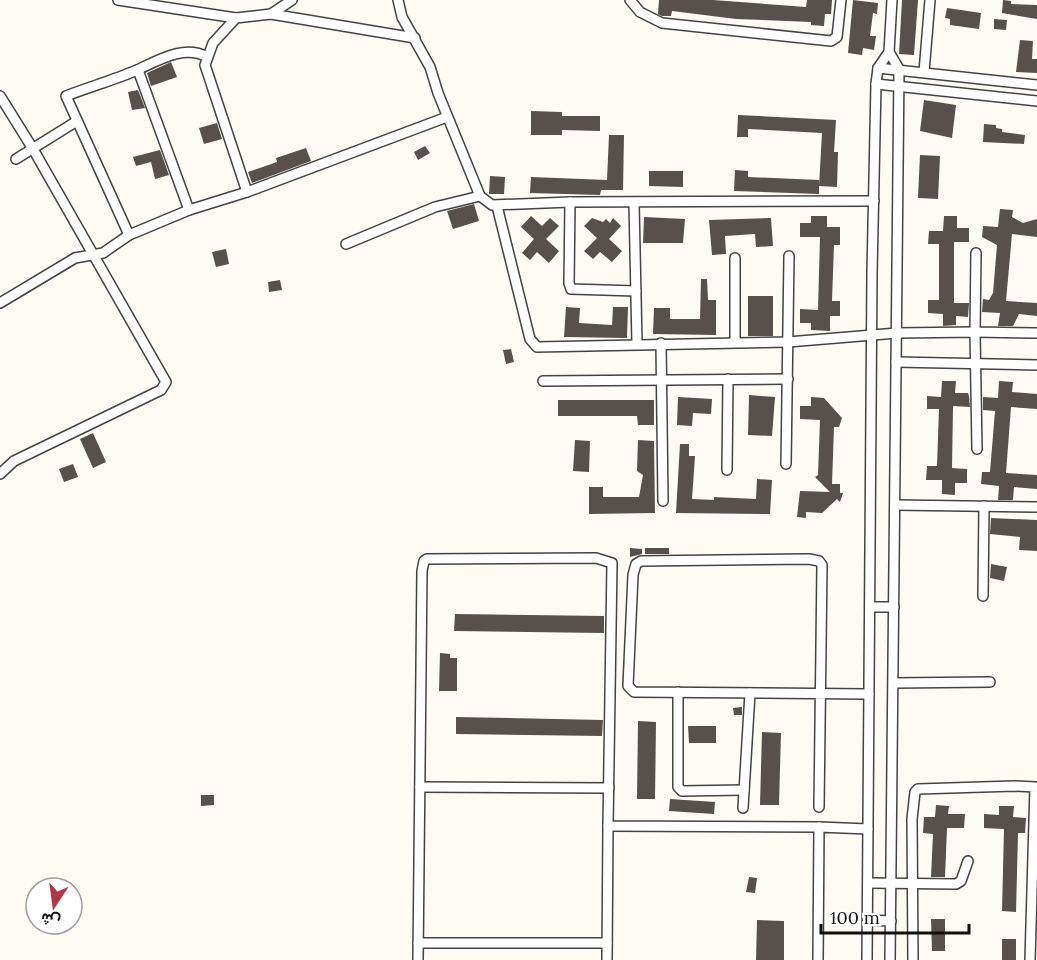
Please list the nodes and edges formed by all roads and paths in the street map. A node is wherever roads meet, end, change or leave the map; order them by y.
1 (118, 0) edge
2 (292, 0) edge
3 (398, 0) edge
4 (630, 0) edge
5 (841, 0) edge
6 (892, 0) edge
7 (930, 0) edge
8 (272, 14) junction
9 (236, 18) junction
10 (415, 38) junction
11 (889, 52) junction
12 (207, 57) junction
13 (878, 68) junction
14 (899, 69) junction
15 (138, 70) junction
16 (924, 72) junction
17 (876, 84) junction
18 (1037, 85) edge
19 (898, 86) junction
20 (0, 96) edge
21 (1037, 101) edge
22 (447, 117) junction
23 (77, 121) junction
24 (33, 149) junction
25 (16, 159) dead end
26 (247, 192) junction
27 (480, 196) junction
28 (874, 201) junction
29 (570, 202) junction
30 (634, 203) junction
31 (497, 206) junction
32 (189, 210) junction
33 (129, 235) junction
34 (346, 244) dead end
35 (976, 253) dead end
36 (91, 255) junction
37 (789, 256) dead end
38 (735, 258) dead end
39 (636, 291) junction
40 (0, 303) edge
41 (975, 332) junction
42 (897, 333) junction
43 (1037, 333) edge
44 (872, 335) junction
45 (735, 342) junction
46 (788, 342) junction
47 (662, 343) junction
48 (637, 344) junction
49 (896, 362) junction
50 (976, 363) junction
51 (1037, 365) edge
52 (662, 378) junction
53 (728, 379) junction
54 (788, 379) junction
55 (543, 381) dead end
56 (977, 449) dead end
57 (786, 464) dead end
58 (727, 470) dead end
59 (0, 474) edge
60 (663, 501) dead end
61 (895, 505) junction
62 (984, 506) junction
63 (1037, 507) edge
64 (983, 596) dead end
65 (870, 607) junction
66 (894, 607) junction
67 (990, 682) dead end
68 (894, 683) junction
69 (678, 692) junction
70 (750, 693) junction
71 (822, 694) junction
72 (869, 694) junction
73 (420, 787) junction
74 (609, 788) junction
75 (744, 790) junction
76 (819, 807) dead end
77 (743, 808) dead end
78 (608, 826) junction
79 (819, 827) junction
80 (868, 829) junction
81 (968, 861) dead end
82 (868, 883) junction
83 (911, 883) junction
84 (891, 884) junction
85 (1035, 894) edge
86 (868, 920) junction
87 (891, 921) junction
88 (418, 943) junction
89 (607, 943) junction
90 (418, 960) edge
91 (607, 960) edge
92 (818, 960) edge
93 (867, 960) edge
94 (890, 960) edge
95 (913, 960) edge
96 (1030, 960) edge

1 - 9 street
2 - 8 street
3 - 10 street
4 - 5 street
6 - 11 street
7 - 16 street
8 - 9 street
8 - 10 street
9 - 12 street
10 - 22 street
11 - 13 street
11 - 14 street
12 - 15 street
12 - 26 street
13 - 14 street
13 - 17 street
14 - 16 street
14 - 19 street
15 - 23 street
15 - 32 street
16 - 18 street
17 - 19 street
17 - 28 street
19 - 21 street
19 - 42 street
20 - 24 street
22 - 26 street
22 - 27 street
23 - 24 street
23 - 33 street
24 - 25 street
24 - 36 street
26 - 32 street
27 - 31 street
27 - 34 street
28 - 30 street
28 - 44 street
29 - 30 street
29 - 31 street
29 - 39 street
30 - 39 street
31 - 48 street
32 - 33 street
33 - 36 street
35 - 41 street
36 - 40 street
36 - 59 street
37 - 46 street
38 - 45 street
39 - 48 street
41 - 42 street
41 - 43 street
41 - 50 street
42 - 44 street
42 - 49 street
44 - 46 street
44 - 65 street
45 - 46 street
45 - 47 street
46 - 54 street
47 - 48 street
47 - 52 street
49 - 50 street
49 - 61 street
50 - 51 street
50 - 56 street
52 - 53 street
52 - 55 street
52 - 60 street
53 - 54 street
53 - 58 street
54 - 57 street
61 - 62 street
61 - 66 street
62 - 63 street
62 - 64 street
65 - 66 street
65 - 72 street
66 - 68 street
67 - 68 street
68 - 84 street
69 - 70 street
69 - 71 street
69 - 75 street
70 - 71 street
70 - 75 street
71 - 72 street
71 - 76 street
72 - 80 street
73 - 74 street
73 - 74 street
73 - 88 street
74 - 78 street
75 - 77 street
78 - 79 street
78 - 89 street
79 - 80 street
79 - 92 street
80 - 82 street
81 - 83 street
82 - 84 street
82 - 86 street
83 - 84 street
83 - 85 street
83 - 95 street
84 - 87 street
85 - 96 street
86 - 87 street
86 - 93 street
87 - 94 street
88 - 89 street
88 - 90 street
89 - 91 street

